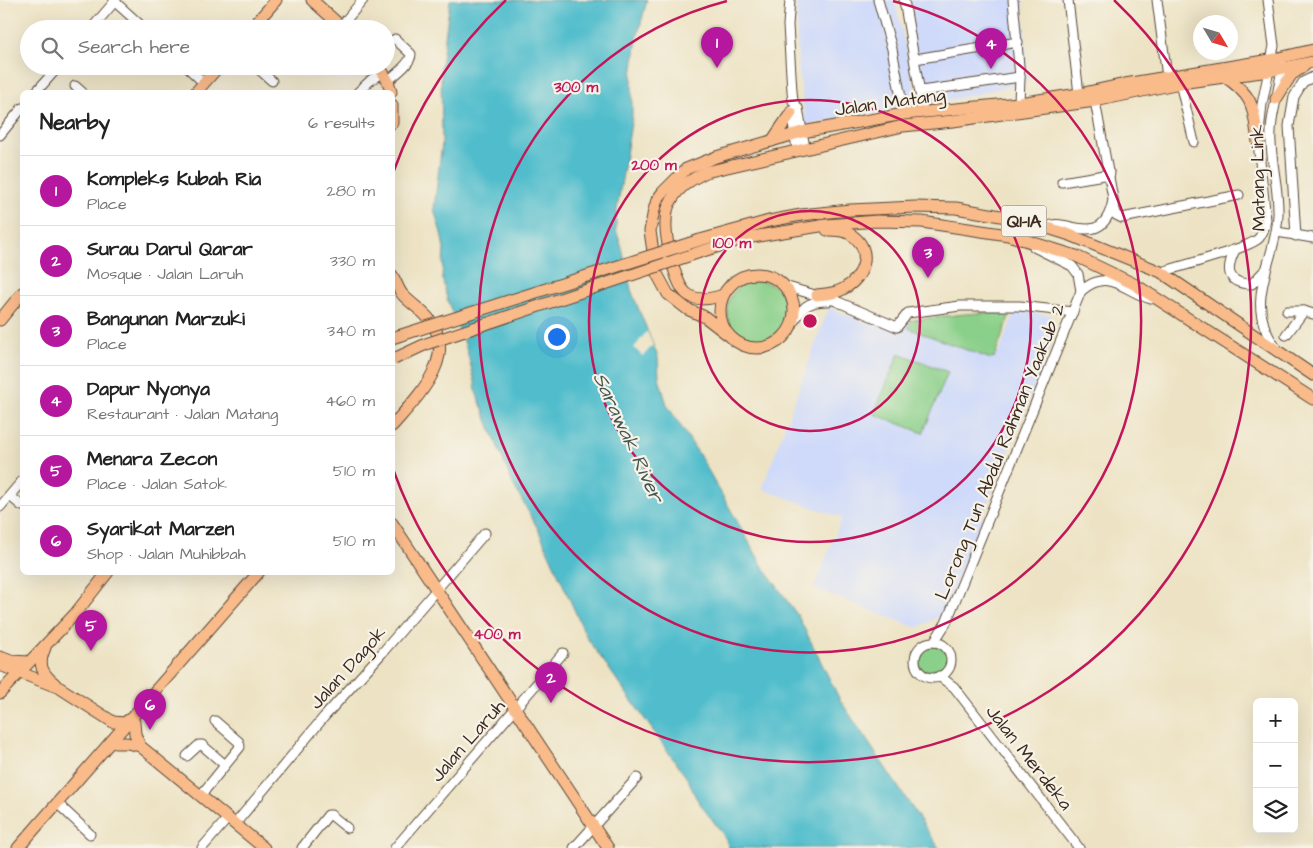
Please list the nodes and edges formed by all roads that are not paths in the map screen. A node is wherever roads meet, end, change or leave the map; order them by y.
1 (276, 0) edge
2 (312, 0) edge
3 (363, 0) edge
4 (790, 0) edge
5 (878, 0) edge
6 (904, 0) edge
7 (1013, 0) edge
8 (1068, 0) edge
9 (1157, 0) edge
10 (1268, 0) edge
11 (115, 1) edge
12 (99, 20) edge
13 (135, 20) edge
14 (259, 20) edge
15 (334, 20) edge
16 (347, 20) edge
17 (395, 39) dead end
18 (1018, 42) junction
19 (1274, 46) junction
20 (1313, 50) edge
21 (915, 59) junction
22 (1313, 62) edge
23 (1282, 63) junction
24 (1270, 65) junction
25 (395, 71) edge
26 (51, 75) edge
27 (196, 75) edge
28 (211, 75) edge
29 (265, 75) edge
30 (1224, 76) junction
31 (1020, 77) junction
32 (1166, 77) junction
33 (1313, 77) edge
34 (385, 78) edge
35 (272, 81) dead end
36 (204, 83) junction
37 (1180, 83) junction
38 (38, 90) edge
39 (198, 90) edge
40 (360, 90) edge
41 (921, 91) junction
42 (1078, 94) junction
43 (1276, 99) junction
44 (794, 101) junction
45 (1095, 101) junction
46 (1019, 103) junction
47 (20, 110) edge
48 (923, 112) junction
49 (791, 113) junction
50 (904, 114) junction
51 (799, 129) junction
52 (0, 134) edge
53 (772, 141) junction
54 (1194, 142) dead end
55 (1258, 142) junction
56 (801, 148) junction
57 (1110, 174) junction
58 (1062, 182) dead end
59 (1114, 195) junction
60 (1239, 195) dead end
61 (1048, 227) junction
62 (801, 229) junction
63 (1277, 232) junction
64 (1296, 236) junction
65 (1313, 238) edge
66 (1024, 239) junction
67 (702, 246) junction
68 (1235, 250) junction
69 (1266, 269) junction
70 (1161, 272) junction
71 (395, 280) edge
72 (784, 286) junction
73 (1081, 291) junction
74 (20, 295) edge
75 (723, 295) junction
76 (817, 295) junction
77 (1161, 301) junction
78 (836, 302) junction
79 (1287, 311) dead end
80 (1073, 312) junction
81 (1309, 312) edge
82 (2, 314) edge
83 (792, 324) junction
84 (727, 334) junction
85 (1286, 335) dead end
86 (395, 337) edge
87 (1279, 352) junction
88 (395, 359) edge
89 (1313, 374) edge
90 (1313, 399) edge
91 (395, 422) edge
92 (20, 484) edge
93 (10, 496) junction
94 (20, 504) edge
95 (0, 507) edge
96 (395, 527) edge
97 (485, 532) dead end
98 (102, 575) edge
99 (256, 575) edge
100 (266, 575) edge
101 (438, 589) junction
102 (946, 623) junction
103 (934, 642) junction
104 (47, 644) junction
105 (946, 648) junction
106 (563, 654) dead end
107 (0, 657) edge
108 (30, 662) junction
109 (0, 665) edge
110 (948, 668) junction
111 (19, 673) junction
112 (939, 676) junction
113 (954, 687) junction
114 (60, 688) junction
115 (0, 692) edge
116 (515, 709) junction
117 (134, 719) junction
118 (215, 721) dead end
119 (116, 743) junction
120 (140, 746) junction
121 (187, 756) dead end
122 (225, 765) junction
123 (83, 774) junction
124 (637, 778) dead end
125 (201, 795) junction
126 (57, 804) junction
127 (231, 821) junction
128 (594, 827) junction
129 (347, 828) dead end
130 (90, 834) dead end
131 (18, 848) edge
132 (202, 848) edge
133 (264, 848) edge
134 (302, 848) edge
135 (395, 848) edge
136 (574, 848) edge
137 (608, 848) edge
138 (1079, 848) edge

1 - 14 main road
2 - 15 main road
3 - 16 street
4 - 44 street
5 - 50 street
6 - 21 street
7 - 18 street
8 - 42 street
9 - 32 street
10 - 19 street
11 - 12 street
11 - 13 street
17 - 25 street
18 - 21 street
18 - 31 street
19 - 23 street
19 - 24 street, Matang Link
20 - 23 main road, Jalan Matang
21 - 41 street
22 - 23 main road, Jalan Matang
22 - 43 main road
23 - 24 main road, Jalan Matang
23 - 43 street, Matang Link
24 - 30 main road, Jalan Matang
24 - 32 main road, Jalan Matang
24 - 55 street, Matang Link
26 - 38 street
27 - 36 street
28 - 36 main road
29 - 35 street
30 - 37 main road, Jalan Matang
30 - 55 main road
31 - 41 street
31 - 46 street
32 - 42 main road, Jalan Matang
33 - 64 street
34 - 40 street
36 - 39 main road
37 - 45 main road, Jalan Matang
37 - 54 street
41 - 48 street
42 - 46 main road, Jalan Matang
43 - 63 street, Matang Link
44 - 49 street
44 - 51 street
45 - 56 main road, Jalan Matang
45 - 57 street
46 - 48 main road, Jalan Matang
47 - 52 street
48 - 50 main road, Jalan Matang
49 - 51 street
49 - 53 main road
50 - 51 main road, Jalan Matang
51 - 53 main road
51 - 56 street
53 - 84 main road
55 - 68 street, Matang Link
56 - 75 main road, Jalan Matang
57 - 58 street
57 - 59 street
59 - 60 street
59 - 61 street
61 - 67 main road, Q1-1A
61 - 70 main road, Q1-1A
62 - 66 main road
62 - 67 main road
62 - 76 main road
63 - 64 street
63 - 69 street, Matang Link
64 - 65 street
66 - 73 street
66 - 77 main road
67 - 86 main road, bridge
67 - 88 main road, bridge
68 - 69 street
68 - 70 street, Matang Link
69 - 87 street, Matang Link
70 - 87 main road, Q1-1A
71 - 91 main road
72 - 75 main road
72 - 76 street
72 - 83 main road
73 - 77 street
73 - 80 street, Lorong Tun Abdul Rahman Yaakub 2
74 - 82 main road
75 - 84 main road
76 - 78 street
77 - 90 main road
78 - 80 street
78 - 83 street
79 - 81 street
80 - 102 street, Lorong Tun Abdul Rahman Yaakub 2
81 - 85 street
83 - 84 main road
87 - 89 main road, Q1-1A
92 - 93 street
93 - 94 street
93 - 95 street
96 - 101 main road
97 - 101 street, Jalan Dagok
98 - 104 main road
99 - 117 main road
100 - 117 main road
101 - 116 main road
101 - 127 street, Jalan Dagok
102 - 103 street
102 - 105 street
103 - 105 street
103 - 112 street
104 - 108 main road
104 - 114 main road
105 - 110 street
106 - 116 street, Jalan Laruh
107 - 108 main road
108 - 111 main road
109 - 111 main road
110 - 112 street
110 - 113 street
111 - 114 main road
111 - 115 main road
112 - 113 street
113 - 138 street, Jalan Merdeka
114 - 117 main road
116 - 128 main road
116 - 135 street, Jalan Laruh
117 - 119 main road
117 - 120 main road
117 - 123 main road
118 - 122 street
119 - 120 main road
119 - 123 main road
120 - 125 main road
121 - 122 street
122 - 125 street
123 - 126 main road
124 - 128 street
125 - 127 main road
126 - 130 street
126 - 131 main road
127 - 132 street, Jalan Dagok
127 - 133 main road
128 - 136 street
128 - 137 main road
129 - 134 street

